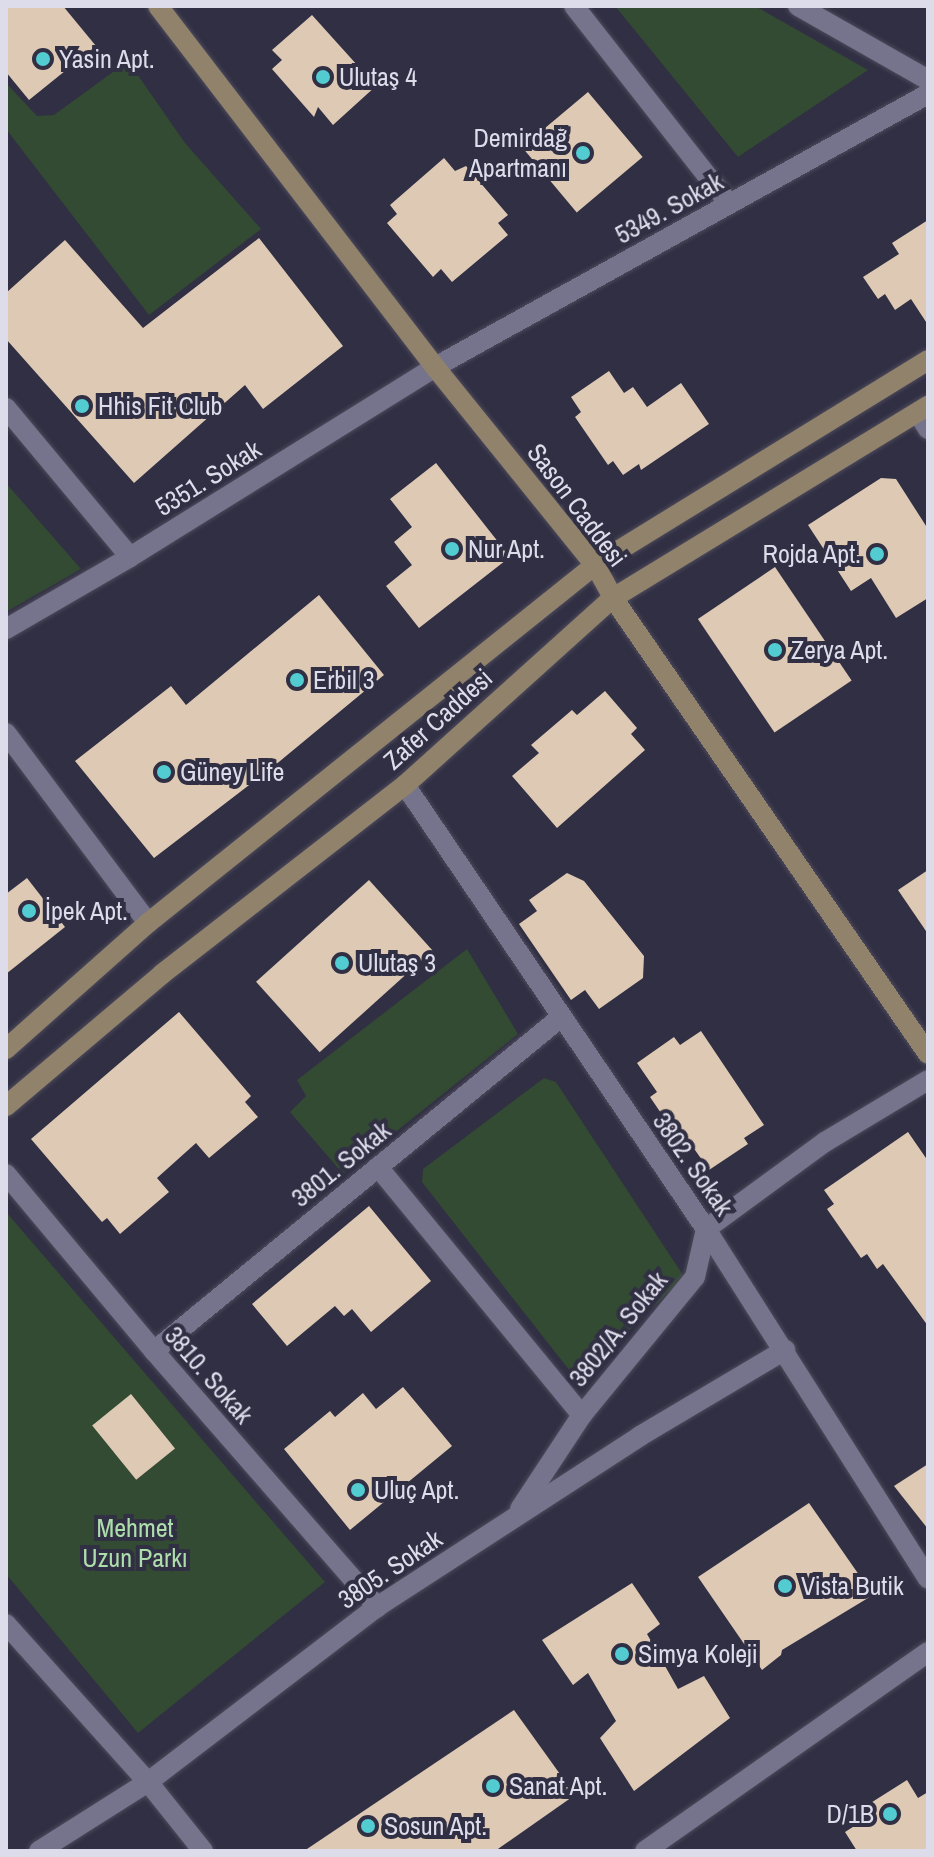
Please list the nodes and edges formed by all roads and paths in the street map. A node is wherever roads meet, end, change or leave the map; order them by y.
1 (158, 6) edge
2 (574, 6) edge
3 (798, 6) edge
4 (928, 80) edge
5 (928, 94) edge
6 (729, 204) junction
7 (928, 360) edge
8 (435, 367) junction
9 (6, 408) edge
10 (925, 416) edge
11 (130, 557) junction
12 (595, 565) junction
13 (613, 598) junction
14 (6, 629) edge
15 (6, 733) edge
16 (405, 785) junction
17 (148, 923) junction
18 (560, 1018) junction
19 (6, 1049) edge
20 (928, 1054) edge
21 (928, 1080) edge
22 (6, 1106) edge
23 (378, 1167) junction
24 (6, 1174) edge
25 (706, 1229) junction
26 (785, 1350) junction
27 (154, 1351) junction
28 (582, 1415) junction
29 (513, 1518) junction
30 (928, 1579) edge
31 (377, 1607) junction
32 (6, 1624) edge
33 (928, 1652) edge
34 (148, 1782) junction
35 (39, 1851) edge
36 (203, 1851) edge
37 (645, 1851) edge

1 - 8 main road, Sason Caddesi
2 - 6 street
3 - 4 street
5 - 6 street, 5349. Sokak
6 - 8 street, 5349. Sokak
7 - 12 main road
8 - 11 street, 5351. Sokak
8 - 12 main road, Sason Caddesi
9 - 11 street
10 - 13 main road, Zafer Caddesi
11 - 14 street, 5351. Sokak
12 - 13 main road, Sason Caddesi
12 - 17 main road
13 - 16 main road, Zafer Caddesi
13 - 20 main road, Sason Caddesi
15 - 17 street
16 - 18 street, 3802. Sokak
16 - 22 main road, Zafer Caddesi
17 - 19 main road
18 - 23 street, 3801. Sokak
18 - 25 street, 3802. Sokak
21 - 25 street
23 - 27 street, 3801. Sokak
23 - 28 street
24 - 27 street, 3810. Sokak
25 - 26 street, 3802. Sokak
25 - 28 street, 3802/A. Sokak
26 - 29 street, 3805. Sokak
26 - 30 street, 3802. Sokak
27 - 31 street, 3810. Sokak
28 - 29 street, 3802/A. Sokak
29 - 31 street, 3805. Sokak
31 - 34 street, 3805. Sokak
32 - 34 street
33 - 37 street
34 - 35 street, 3805. Sokak
34 - 36 street

